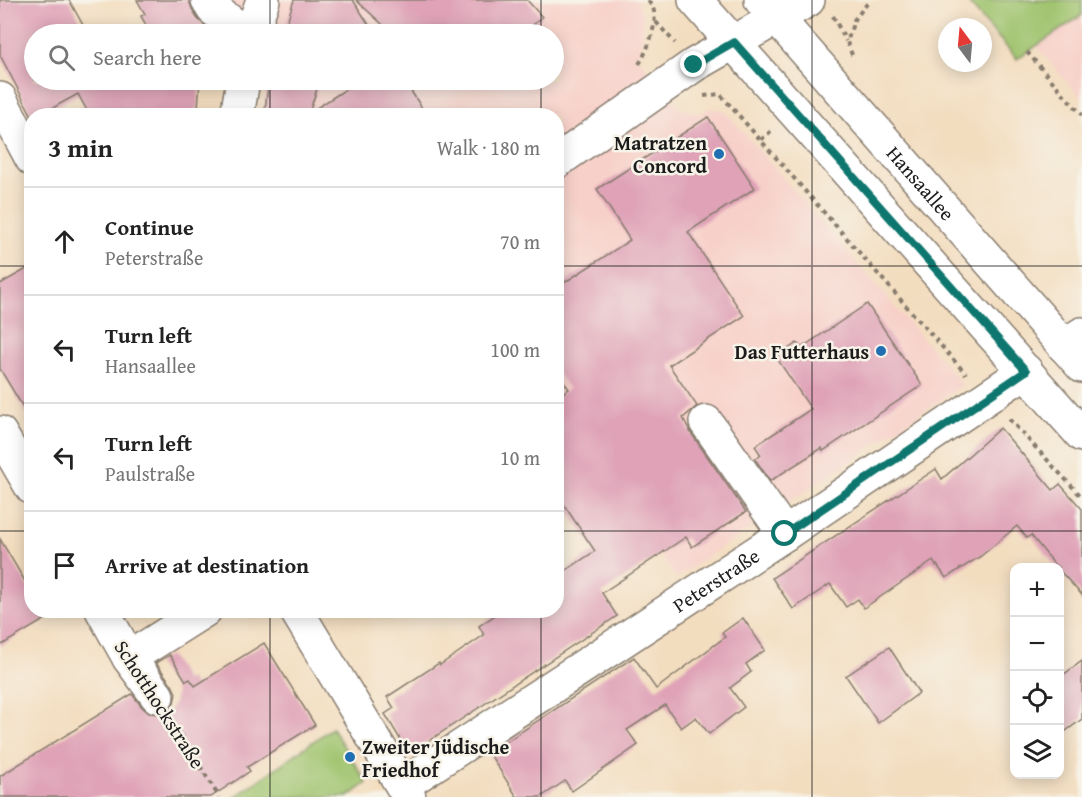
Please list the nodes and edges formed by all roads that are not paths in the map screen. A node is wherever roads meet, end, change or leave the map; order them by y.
1 (208, 0) edge
2 (263, 0) edge
3 (695, 0) edge
4 (819, 5) edge
5 (769, 9) edge
6 (235, 24) edge
7 (253, 24) edge
8 (734, 42) junction
9 (241, 90) edge
10 (0, 99) edge
11 (238, 108) edge
12 (24, 144) edge
13 (564, 156) edge
14 (1076, 349) edge
15 (1026, 371) junction
16 (706, 422) dead end
17 (0, 433) edge
18 (1082, 435) edge
19 (24, 474) edge
20 (785, 534) junction
21 (106, 618) edge
22 (192, 618) edge
23 (301, 618) edge
24 (129, 658) junction
25 (157, 696) road end
26 (406, 791) edge

1 - 6 street
2 - 7 street
3 - 8 street
4 - 5 street
5 - 8 street
5 - 14 street, Hansaallee
8 - 13 street
8 - 15 street
9 - 11 street
10 - 12 street
15 - 18 street
15 - 20 street, Peterstraße
16 - 20 street
17 - 19 street
20 - 26 street, Peterstraße
21 - 24 street, Schotthockstraße
22 - 24 street
23 - 26 street
24 - 25 street, Schotthockstraße

